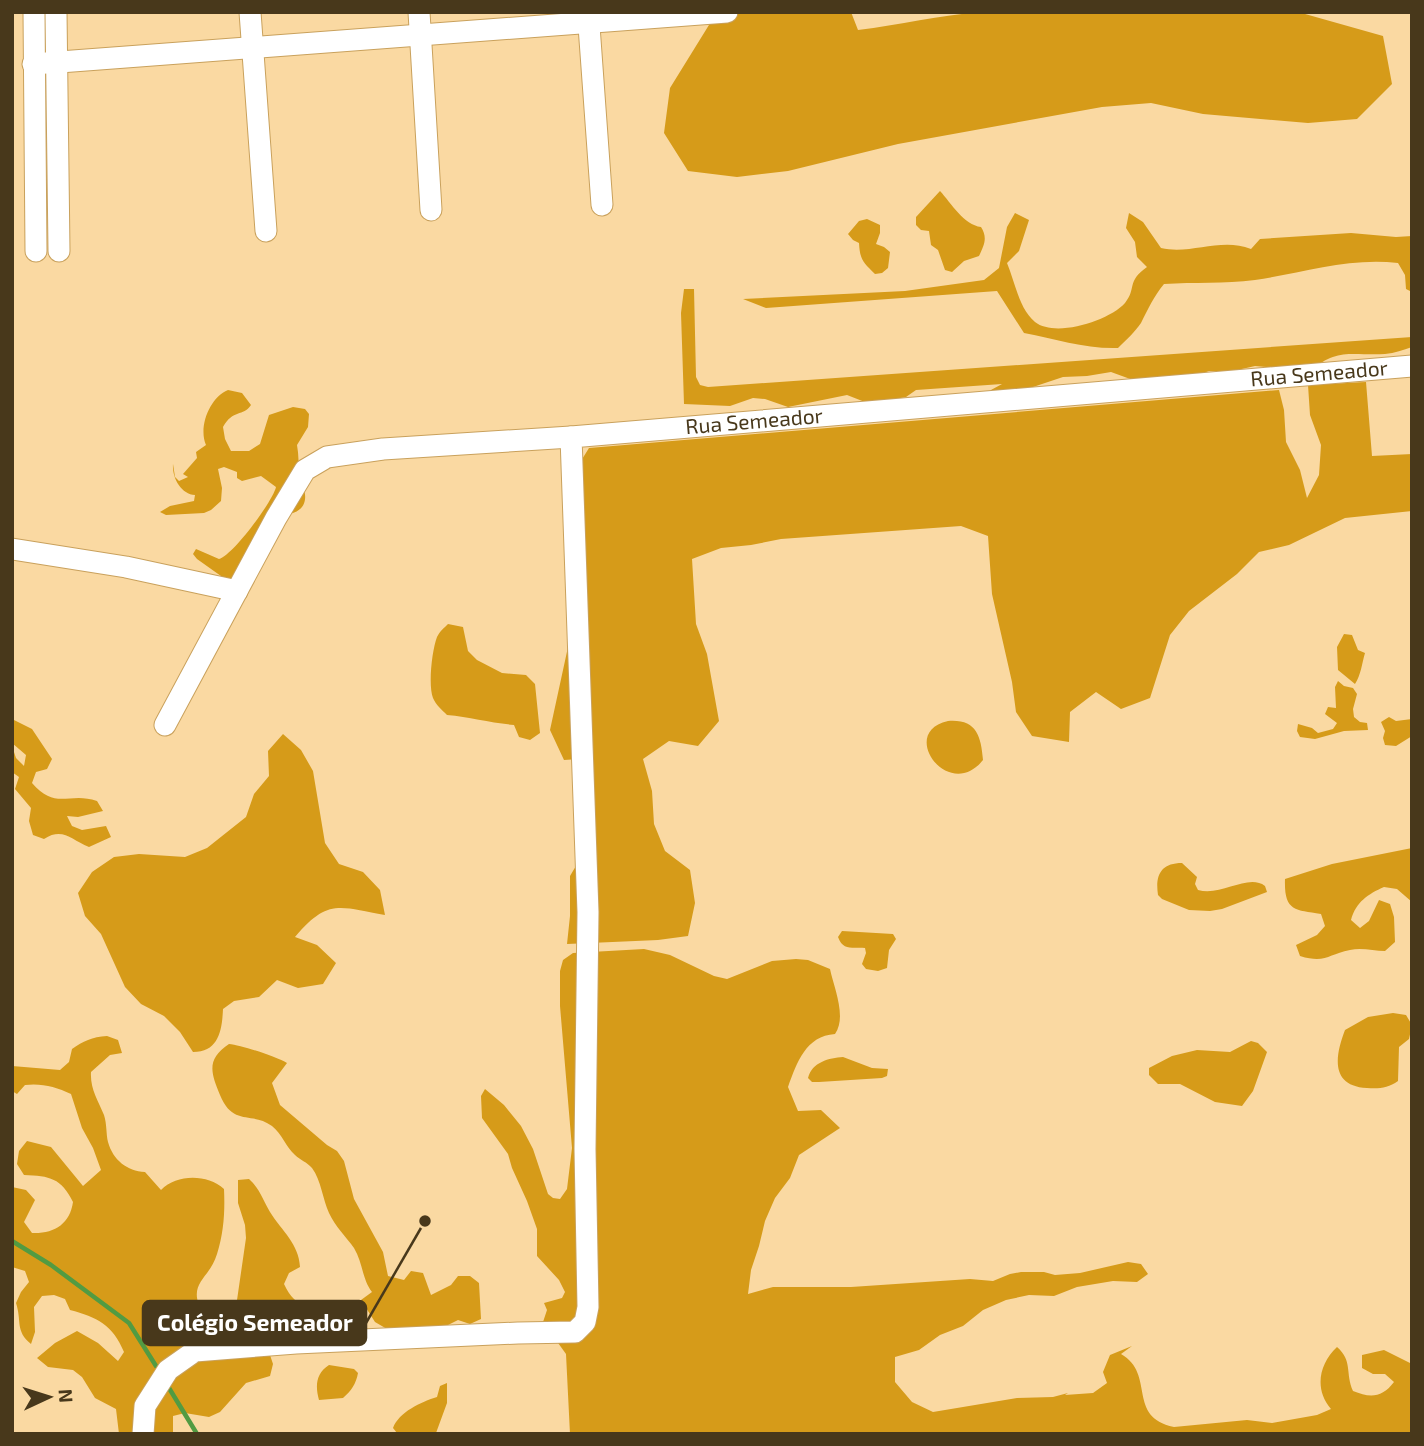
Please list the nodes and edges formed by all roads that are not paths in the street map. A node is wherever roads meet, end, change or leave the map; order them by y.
1 (34, 12) edge
2 (56, 12) edge
3 (250, 12) edge
4 (419, 12) edge
5 (727, 12) edge
6 (589, 18) edge
7 (421, 34) junction
8 (253, 49) junction
9 (56, 62) junction
10 (33, 64) junction
11 (602, 205) dead end
12 (431, 209) dead end
13 (266, 231) dead end
14 (36, 251) dead end
15 (59, 251) dead end
16 (1412, 366) edge
17 (571, 437) junction
18 (12, 549) edge
19 (237, 591) junction
20 (165, 725) dead end
21 (144, 1434) edge

1 - 10 street
2 - 9 street
3 - 8 street
4 - 7 street
5 - 6 street
6 - 7 street
6 - 11 street
7 - 8 street
7 - 12 street
8 - 9 street
8 - 13 street
9 - 10 street
9 - 15 street
10 - 14 street
16 - 17 street, Rua Semeador
17 - 19 street, Rua Semeador
17 - 21 street
18 - 19 street
19 - 20 street, Rua Semeador

